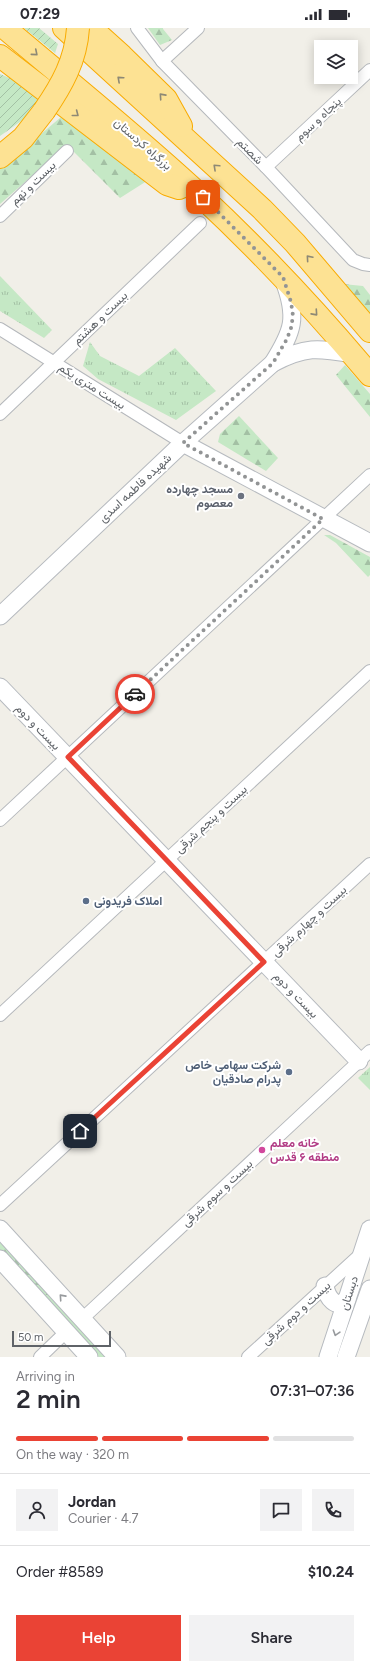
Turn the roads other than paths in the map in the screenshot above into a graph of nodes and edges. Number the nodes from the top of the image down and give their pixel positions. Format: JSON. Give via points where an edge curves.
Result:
{"nodes":[{"id":1,"x":5,"y":28,"type":"edge"},
{"id":2,"x":64,"y":28,"type":"edge"},
{"id":3,"x":78,"y":28,"type":"edge"},
{"id":4,"x":91,"y":28,"type":"edge"},
{"id":5,"x":137,"y":28,"type":"edge"},
{"id":6,"x":198,"y":28,"type":"edge"},
{"id":7,"x":0,"y":56,"type":"edge"},
{"id":8,"x":162,"y":61,"type":"junction"},
{"id":9,"x":0,"y":70,"type":"edge"},
{"id":10,"x":370,"y":70,"type":"edge"},
{"id":11,"x":39,"y":85,"type":"junction"},
{"id":12,"x":44,"y":111,"type":"junction"},
{"id":13,"x":189,"y":141,"type":"junction"},
{"id":14,"x":0,"y":142,"type":"edge"},
{"id":15,"x":67,"y":151,"type":"dead end"},
{"id":16,"x":0,"y":158,"type":"edge"},
{"id":17,"x":266,"y":167,"type":"junction"},
{"id":18,"x":203,"y":197,"type":"junction"},
{"id":19,"x":0,"y":216,"type":"edge"},
{"id":20,"x":200,"y":223,"type":"dead end"},
{"id":21,"x":370,"y":265,"type":"edge"},
{"id":22,"x":283,"y":277,"type":"junction"},
{"id":23,"x":0,"y":329,"type":"edge"},
{"id":24,"x":370,"y":331,"type":"edge"},
{"id":25,"x":353,"y":354,"type":"junction"},
{"id":26,"x":54,"y":362,"type":"junction"},
{"id":27,"x":273,"y":363,"type":"junction"},
{"id":28,"x":370,"y":375,"type":"edge"},
{"id":29,"x":0,"y":414,"type":"edge"},
{"id":30,"x":183,"y":443,"type":"junction"},
{"id":31,"x":370,"y":475,"type":"edge"},
{"id":32,"x":323,"y":519,"type":"junction"},
{"id":33,"x":370,"y":543,"type":"edge"},
{"id":34,"x":0,"y":616,"type":"edge"},
{"id":35,"x":370,"y":671,"type":"edge"},
{"id":36,"x":0,"y":687,"type":"edge"},
{"id":37,"x":68,"y":757,"type":"junction"},
{"id":38,"x":0,"y":820,"type":"edge"},
{"id":39,"x":166,"y":860,"type":"junction"},
{"id":40,"x":370,"y":864,"type":"edge"},
{"id":41,"x":264,"y":962,"type":"junction"},
{"id":42,"x":0,"y":1015,"type":"edge"},
{"id":43,"x":364,"y":1056,"type":"edge"},
{"id":44,"x":0,"y":1204,"type":"edge"},
{"id":45,"x":0,"y":1229,"type":"edge"},
{"id":46,"x":370,"y":1229,"type":"edge"},
{"id":47,"x":366,"y":1249,"type":"edge"},
{"id":48,"x":0,"y":1259,"type":"edge"},
{"id":49,"x":325,"y":1286,"type":"junction"},
{"id":50,"x":370,"y":1289,"type":"edge"},
{"id":51,"x":347,"y":1299,"type":"junction"},
{"id":52,"x":82,"y":1319,"type":"junction"},
{"id":53,"x":66,"y":1332,"type":"junction"},
{"id":54,"x":40,"y":1357,"type":"edge"},
{"id":55,"x":89,"y":1357,"type":"edge"},
{"id":56,"x":117,"y":1357,"type":"edge"},
{"id":57,"x":248,"y":1357,"type":"edge"},
{"id":58,"x":328,"y":1357,"type":"edge"},
{"id":59,"x":346,"y":1357,"type":"edge"}],
"edges":[{"from":1,"to":18,"type":"highway","name":"بزرگراه کردستان","one_way":true},
{"from":13,"to":2,"type":"highway","one_way":true},
{"from":3,"to":12,"type":"highway","bridge":true,"via":[[73,57],[62,84]]},
{"from":13,"to":4,"type":"highway","one_way":true,"via":[[166,99]]},
{"from":5,"to":8,"type":"street","name":"شصتم"},
{"from":6,"to":8,"type":"street"},
{"from":7,"to":11,"type":"highway"},
{"from":8,"to":17,"type":"street","name":"شصتم"},
{"from":9,"to":11,"type":"highway"},
{"from":10,"to":17,"type":"street","name":"پنجاه و سوم"},
{"from":11,"to":18,"type":"highway","one_way":true,"via":[[167,184]]},
{"from":12,"to":14,"type":"highway"},
{"from":12,"to":16,"type":"highway","via":[[23,138]]},
{"from":24,"to":13,"type":"highway","one_way":true,"via":[[295,243]]},
{"from":15,"to":19,"type":"street","name":"بیست و نهم"},
{"from":17,"to":21,"type":"street","name":"شصتم","via":[[353,260]]},
{"from":18,"to":22,"type":"highway","name":"بزرگراه کردستان"},
{"from":20,"to":26,"type":"street","name":"بیست و هشتم"},
{"from":22,"to":25,"type":"highway","name":"بزرگراه کردستان","one_way":true},
{"from":22,"to":27,"type":"street","via":[[293,316],[287,339]]},
{"from":23,"to":26,"type":"street","name":"بیست متری یکم"},
{"from":25,"to":27,"type":"street","via":[[329,350],[303,350]]},
{"from":25,"to":28,"type":"highway","name":"بزرگراه کردستان"},
{"from":26,"to":29,"type":"street","name":"بیست و هشتم"},
{"from":26,"to":30,"type":"street","name":"بیست متری یکم"},
{"from":27,"to":30,"type":"street","name":"شهیده فاطمه اسدی"},
{"from":30,"to":32,"type":"street"},
{"from":30,"to":34,"type":"street","name":"شهیده فاطمه اسدی"},
{"from":31,"to":32,"type":"street"},
{"from":32,"to":33,"type":"street"},
{"from":32,"to":37,"type":"street"},
{"from":35,"to":39,"type":"street","name":"بیست و پنجم شرقی"},
{"from":36,"to":37,"type":"street","name":"بیست و دوم"},
{"from":37,"to":38,"type":"street"},
{"from":37,"to":39,"type":"street","name":"بیست و دوم"},
{"from":39,"to":41,"type":"street","name":"بیست و دوم"},
{"from":39,"to":42,"type":"street","name":"بیست و پنجم شرقی"},
{"from":40,"to":41,"type":"street","name":"بیست و چهارم شرقی"},
{"from":41,"to":43,"type":"street","name":"بیست و دوم"},
{"from":41,"to":44,"type":"street","name":"بیست و چهارم شرقی"},
{"from":43,"to":52,"type":"street","name":"بیست و سوم شرقی"},
{"from":52,"to":45,"type":"street","one_way":true},
{"from":46,"to":47,"type":"street","name":"دبستان"},
{"from":47,"to":49,"type":"street","name":"بیست و دوم شرقی"},
{"from":47,"to":51,"type":"street","name":"دبستان"},
{"from":48,"to":53,"type":"street"},
{"from":49,"to":51,"type":"street","via":[[331,1301],[339,1304]]},
{"from":49,"to":57,"type":"street","name":"بیست و دوم شرقی"},
{"from":50,"to":59,"type":"street","name":"دبستان"},
{"from":51,"to":58,"type":"street","name":"دبستان","one_way":true},
{"from":52,"to":56,"type":"street"},
{"from":53,"to":54,"type":"street"},
{"from":53,"to":55,"type":"street"}]}
